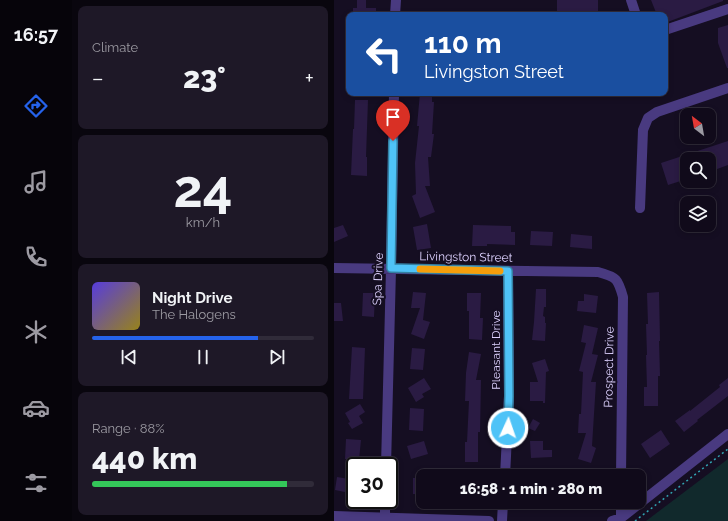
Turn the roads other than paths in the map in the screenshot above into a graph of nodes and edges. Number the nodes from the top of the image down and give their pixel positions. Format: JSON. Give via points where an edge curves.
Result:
{"nodes":[{"id":1,"x":396,"y":0,"type":"edge"},
{"id":2,"x":631,"y":0,"type":"edge"},
{"id":3,"x":728,"y":9,"type":"edge"},
{"id":4,"x":395,"y":12,"type":"edge"},
{"id":5,"x":635,"y":12,"type":"edge"},
{"id":6,"x":668,"y":29,"type":"edge"},
{"id":7,"x":728,"y":88,"type":"edge"},
{"id":8,"x":394,"y":96,"type":"edge"},
{"id":9,"x":640,"y":208,"type":"dead end"},
{"id":10,"x":334,"y":268,"type":"edge"},
{"id":11,"x":391,"y":268,"type":"junction"},
{"id":12,"x":508,"y":271,"type":"junction"},
{"id":13,"x":598,"y":272,"type":"joint"},
{"id":14,"x":728,"y":434,"type":"edge"},
{"id":15,"x":386,"y":457,"type":"edge"},
{"id":16,"x":505,"y":469,"type":"edge"},
{"id":17,"x":621,"y":469,"type":"edge"},
{"id":18,"x":385,"y":509,"type":"edge"},
{"id":19,"x":503,"y":509,"type":"edge"},
{"id":20,"x":619,"y":509,"type":"edge"},
{"id":21,"x":334,"y":516,"type":"edge"},
{"id":22,"x":385,"y":518,"type":"junction"},
{"id":23,"x":616,"y":519,"type":"edge"},
{"id":24,"x":400,"y":520,"type":"edge"},
{"id":25,"x":489,"y":521,"type":"edge"},
{"id":26,"x":502,"y":521,"type":"edge"}],
"edges":[{"from":1,"to":4,"type":"street"},
{"from":2,"to":5,"type":"street"},
{"from":3,"to":6,"type":"street"},
{"from":7,"to":9,"type":"street","via":[[657,112],[648,118],[643,130]]},
{"from":8,"to":11,"type":"street","name":"Spa Drive"},
{"from":10,"to":11,"type":"street","name":"Livingston Street"},
{"from":11,"to":12,"type":"street","name":"Livingston Street"},
{"from":11,"to":15,"type":"street","name":"Spa Drive"},
{"from":12,"to":13,"type":"street","name":"Livingston Street"},
{"from":12,"to":16,"type":"street","name":"Pleasant Drive","via":[[509,396]]},
{"from":13,"to":17,"type":"street","name":"Prospect Drive","via":[[615,278],[623,297]]},
{"from":14,"to":23,"type":"street"},
{"from":18,"to":22,"type":"street"},
{"from":19,"to":26,"type":"street"},
{"from":20,"to":23,"type":"street"},
{"from":21,"to":22,"type":"street"},
{"from":22,"to":24,"type":"street"},
{"from":24,"to":25,"type":"street"}]}
